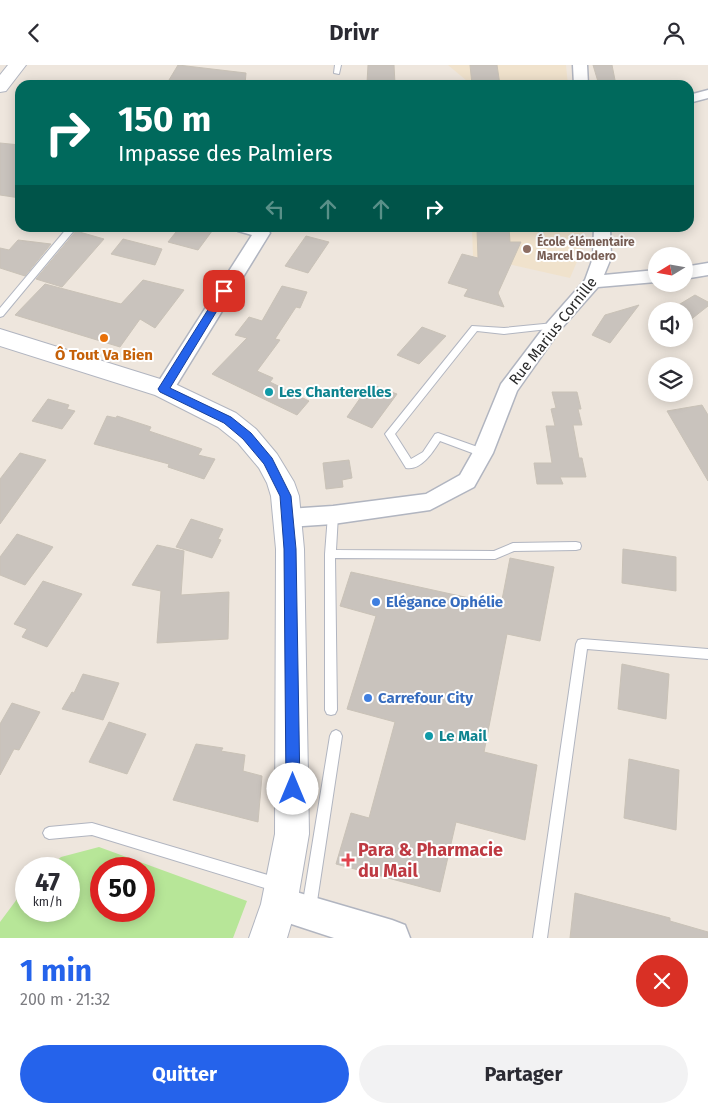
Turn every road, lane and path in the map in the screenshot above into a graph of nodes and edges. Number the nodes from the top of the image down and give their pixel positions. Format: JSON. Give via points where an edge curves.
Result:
{"nodes":[{"id":1,"x":17,"y":65,"type":"edge"},
{"id":2,"x":338,"y":65,"type":"edge"},
{"id":3,"x":580,"y":65,"type":"edge"},
{"id":4,"x":337,"y":73,"type":"dead end"},
{"id":5,"x":582,"y":80,"type":"edge"},
{"id":6,"x":0,"y":87,"type":"edge"},
{"id":7,"x":708,"y":94,"type":"edge"},
{"id":8,"x":694,"y":98,"type":"edge"},
{"id":9,"x":69,"y":232,"type":"edge"},
{"id":10,"x":259,"y":232,"type":"edge"},
{"id":11,"x":602,"y":232,"type":"edge"},
{"id":12,"x":708,"y":269,"type":"edge"},
{"id":13,"x":693,"y":272,"type":"edge"},
{"id":14,"x":648,"y":277,"type":"edge"},
{"id":15,"x":593,"y":282,"type":"junction"},
{"id":16,"x":0,"y":315,"type":"edge"},
{"id":17,"x":554,"y":327,"type":"junction"},
{"id":18,"x":0,"y":337,"type":"edge"},
{"id":19,"x":164,"y":389,"type":"junction"},
{"id":20,"x":483,"y":453,"type":"junction"},
{"id":21,"x":333,"y":515,"type":"junction"},
{"id":22,"x":288,"y":518,"type":"junction"},
{"id":23,"x":576,"y":546,"type":"dead end"},
{"id":24,"x":330,"y":555,"type":"junction"},
{"id":25,"x":708,"y":655,"type":"edge"},
{"id":26,"x":331,"y":710,"type":"dead end"},
{"id":27,"x":336,"y":736,"type":"dead end"},
{"id":28,"x":49,"y":833,"type":"dead end"},
{"id":29,"x":290,"y":901,"type":"junction"},
{"id":30,"x":268,"y":938,"type":"edge"},
{"id":31,"x":392,"y":938,"type":"edge"},
{"id":32,"x":540,"y":938,"type":"edge"}],
"edges":[{"from":1,"to":6,"type":"main road"},
{"from":2,"to":4,"type":"lane"},
{"from":3,"to":5,"type":"street"},
{"from":7,"to":8,"type":"street"},
{"from":9,"to":16,"type":"lane"},
{"from":10,"to":19,"type":"street","via":[[262,233]]},
{"from":11,"to":15,"type":"street","name":"Rue Marius Cornille","via":[[602,258]]},
{"from":12,"to":13,"type":"street"},
{"from":14,"to":15,"type":"street"},
{"from":15,"to":17,"type":"street","name":"Rue Marius Cornille"},
{"from":17,"to":20,"type":"street","name":"Rue Marius Cornille","via":[[508,389]]},
{"from":17,"to":20,"type":"lane","via":[[504,331],[475,328],[390,434],[409,465],[426,455],[438,437]]},
{"from":18,"to":19,"type":"main road"},
{"from":19,"to":22,"type":"main road","via":[[227,420],[247,436],[280,482]]},
{"from":20,"to":21,"type":"street","name":"Rue Marius Cornille","via":[[467,481],[430,502]]},
{"from":21,"to":22,"type":"street","name":"Rue Marius Cornille"},
{"from":21,"to":24,"type":"lane"},
{"from":22,"to":29,"type":"main road","via":[[293,686]]},
{"from":23,"to":24,"type":"lane","via":[[513,547],[495,555]]},
{"from":24,"to":26,"type":"lane"},
{"from":25,"to":32,"type":"lane","via":[[582,644]]},
{"from":27,"to":29,"type":"lane"},
{"from":28,"to":29,"type":"lane","via":[[92,829]]},
{"from":29,"to":30,"type":"main road"},
{"from":29,"to":31,"type":"street"}]}
